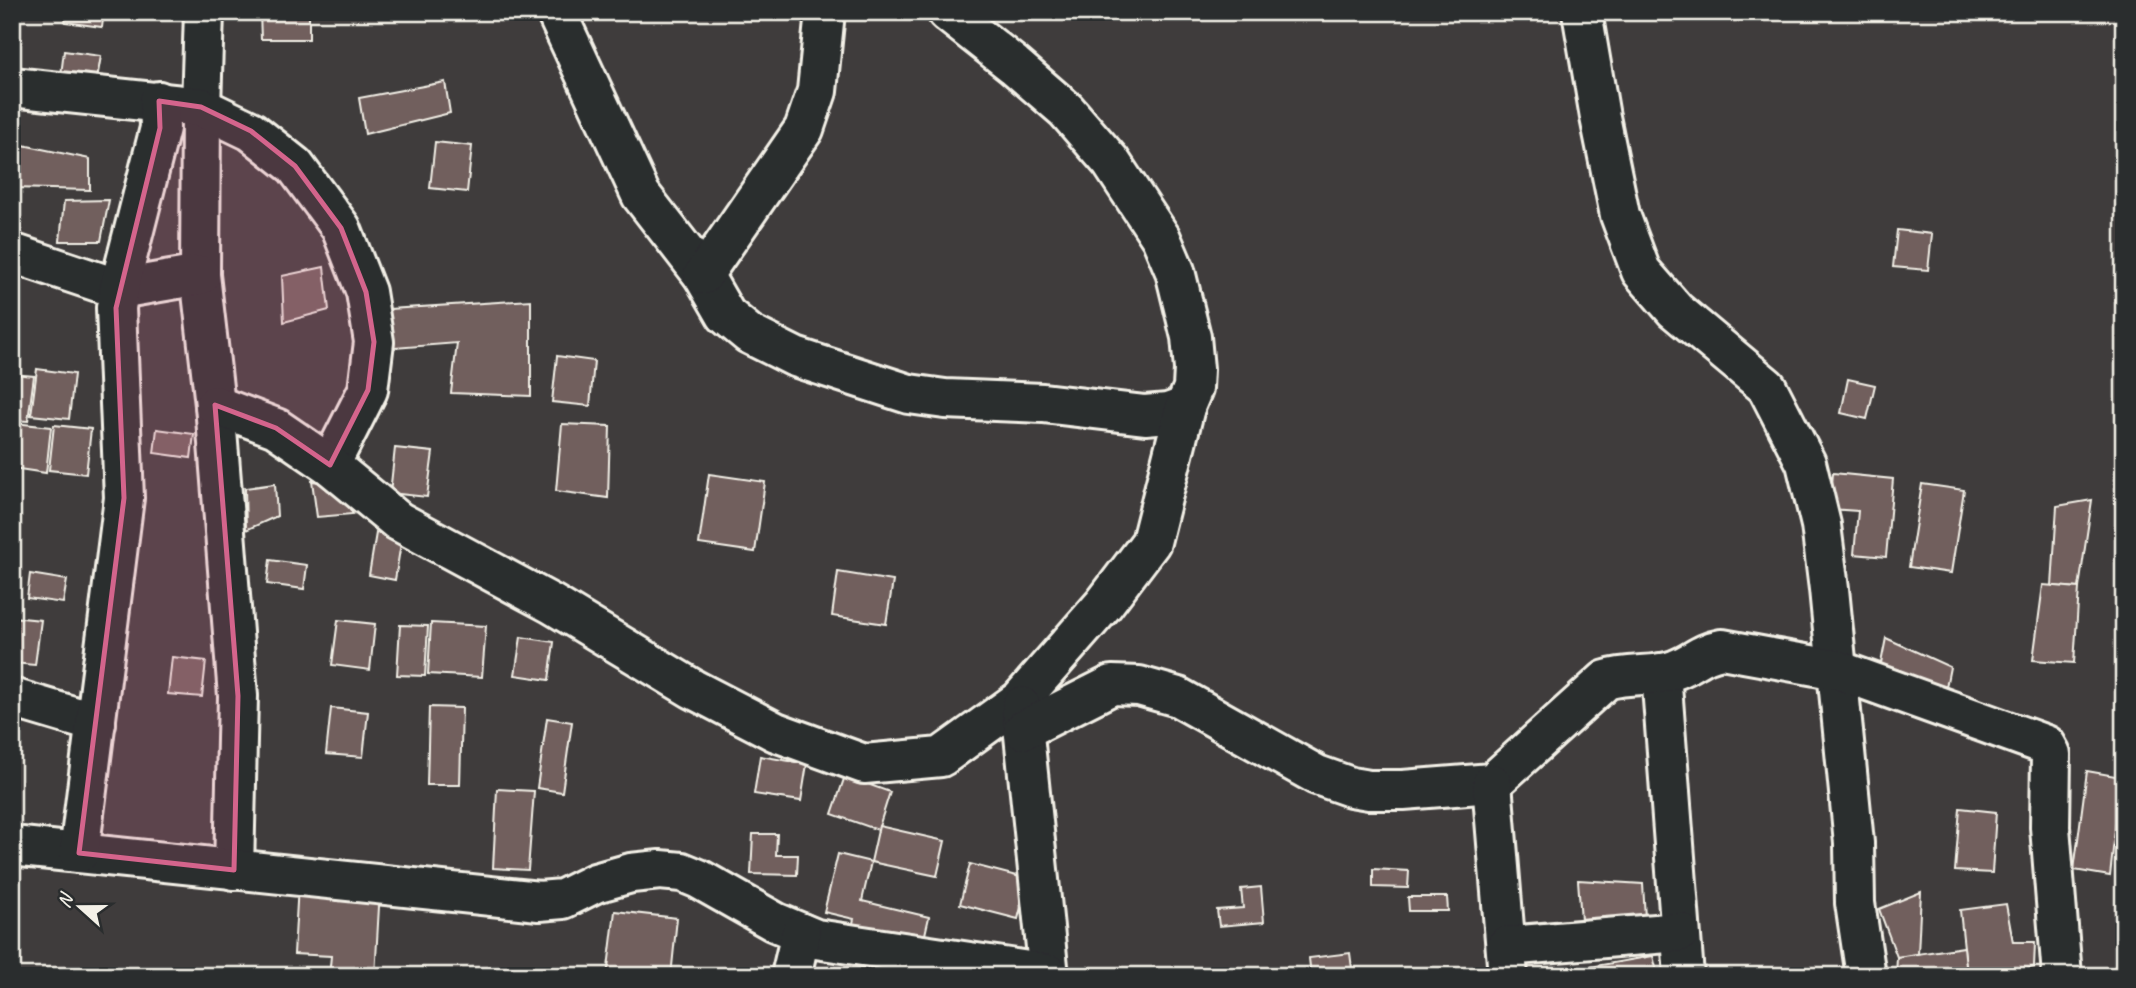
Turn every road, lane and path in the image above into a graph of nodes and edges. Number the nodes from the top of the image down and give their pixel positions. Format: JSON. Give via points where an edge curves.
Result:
{"nodes":[{"id":1,"x":204,"y":12,"type":"edge"},
{"id":2,"x":556,"y":12,"type":"edge"},
{"id":3,"x":825,"y":12,"type":"edge"},
{"id":4,"x":947,"y":12,"type":"edge"},
{"id":5,"x":1582,"y":12,"type":"edge"},
{"id":6,"x":12,"y":87,"type":"edge"},
{"id":7,"x":159,"y":101,"type":"junction"},
{"id":8,"x":201,"y":107,"type":"junction"},
{"id":9,"x":12,"y":253,"type":"edge"},
{"id":10,"x":200,"y":275,"type":"junction"},
{"id":11,"x":703,"y":275,"type":"junction"},
{"id":12,"x":119,"y":289,"type":"junction"},
{"id":13,"x":215,"y":405,"type":"junction"},
{"id":14,"x":1185,"y":407,"type":"junction"},
{"id":15,"x":330,"y":465,"type":"junction"},
{"id":16,"x":1838,"y":670,"type":"junction"},
{"id":17,"x":1661,"y":673,"type":"junction"},
{"id":18,"x":12,"y":698,"type":"edge"},
{"id":19,"x":1022,"y":715,"type":"junction"},
{"id":20,"x":96,"y":723,"type":"junction"},
{"id":21,"x":1492,"y":783,"type":"junction"},
{"id":22,"x":12,"y":846,"type":"edge"},
{"id":23,"x":79,"y":853,"type":"junction"},
{"id":24,"x":234,"y":870,"type":"junction"},
{"id":25,"x":1680,"y":932,"type":"junction"},
{"id":26,"x":801,"y":933,"type":"junction"},
{"id":27,"x":1507,"y":961,"type":"edge"},
{"id":28,"x":1049,"y":975,"type":"edge"},
{"id":29,"x":791,"y":976,"type":"edge"},
{"id":30,"x":1684,"y":976,"type":"edge"},
{"id":31,"x":1866,"y":976,"type":"edge"},
{"id":32,"x":2062,"y":976,"type":"edge"}],
"edges":[{"from":1,"to":8,"type":"street"},
{"from":2,"to":11,"type":"street","via":[[641,195]]},
{"from":3,"to":11,"type":"street","via":[[817,91],[804,129]]},
{"from":4,"to":14,"type":"street","via":[[1066,110],[1111,162],[1161,238],[1175,271],[1191,337],[1194,369]]},
{"from":5,"to":16,"type":"street","via":[[1620,215],[1642,271],[1675,310],[1767,387],[1806,463],[1821,525]]},
{"from":6,"to":7,"type":"street"},
{"from":7,"to":8,"type":"street"},
{"from":7,"to":12,"type":"street","via":[[160,128]]},
{"from":8,"to":10,"type":"street"},
{"from":8,"to":15,"type":"street","via":[[251,131],[295,166],[341,228],[366,292],[374,342],[368,390]]},
{"from":9,"to":12,"type":"street"},
{"from":10,"to":12,"type":"street"},
{"from":10,"to":13,"type":"street"},
{"from":11,"to":14,"type":"street","via":[[726,315],[749,334],[795,357],[909,394],[1145,415]]},
{"from":12,"to":20,"type":"street","via":[[124,498]]},
{"from":13,"to":15,"type":"street","via":[[276,428]]},
{"from":13,"to":24,"type":"street","via":[[238,696]]},
{"from":14,"to":19,"type":"street","via":[[1151,542]]},
{"from":15,"to":19,"type":"street","via":[[398,521],[552,604],[693,689],[776,732],[864,764],[941,757]]},
{"from":16,"to":17,"type":"street","via":[[1722,649]]},
{"from":16,"to":31,"type":"street","via":[[1855,903]]},
{"from":16,"to":32,"type":"street","via":[[2046,745],[2051,754],[2050,827]]},
{"from":17,"to":21,"type":"street","via":[[1606,681]]},
{"from":17,"to":25,"type":"street"},
{"from":18,"to":20,"type":"street"},
{"from":19,"to":21,"type":"street","via":[[1112,685],[1139,686],[1178,696],[1317,775],[1351,787],[1403,790]]},
{"from":19,"to":28,"type":"street"},
{"from":20,"to":23,"type":"street"},
{"from":21,"to":27,"type":"street"},
{"from":22,"to":23,"type":"street"},
{"from":23,"to":24,"type":"street"},
{"from":24,"to":26,"type":"street","via":[[539,901],[563,899],[595,883],[631,873],[682,872]]},
{"from":25,"to":27,"type":"street"},
{"from":25,"to":30,"type":"street"},
{"from":26,"to":28,"type":"street"},
{"from":26,"to":29,"type":"street"}]}
